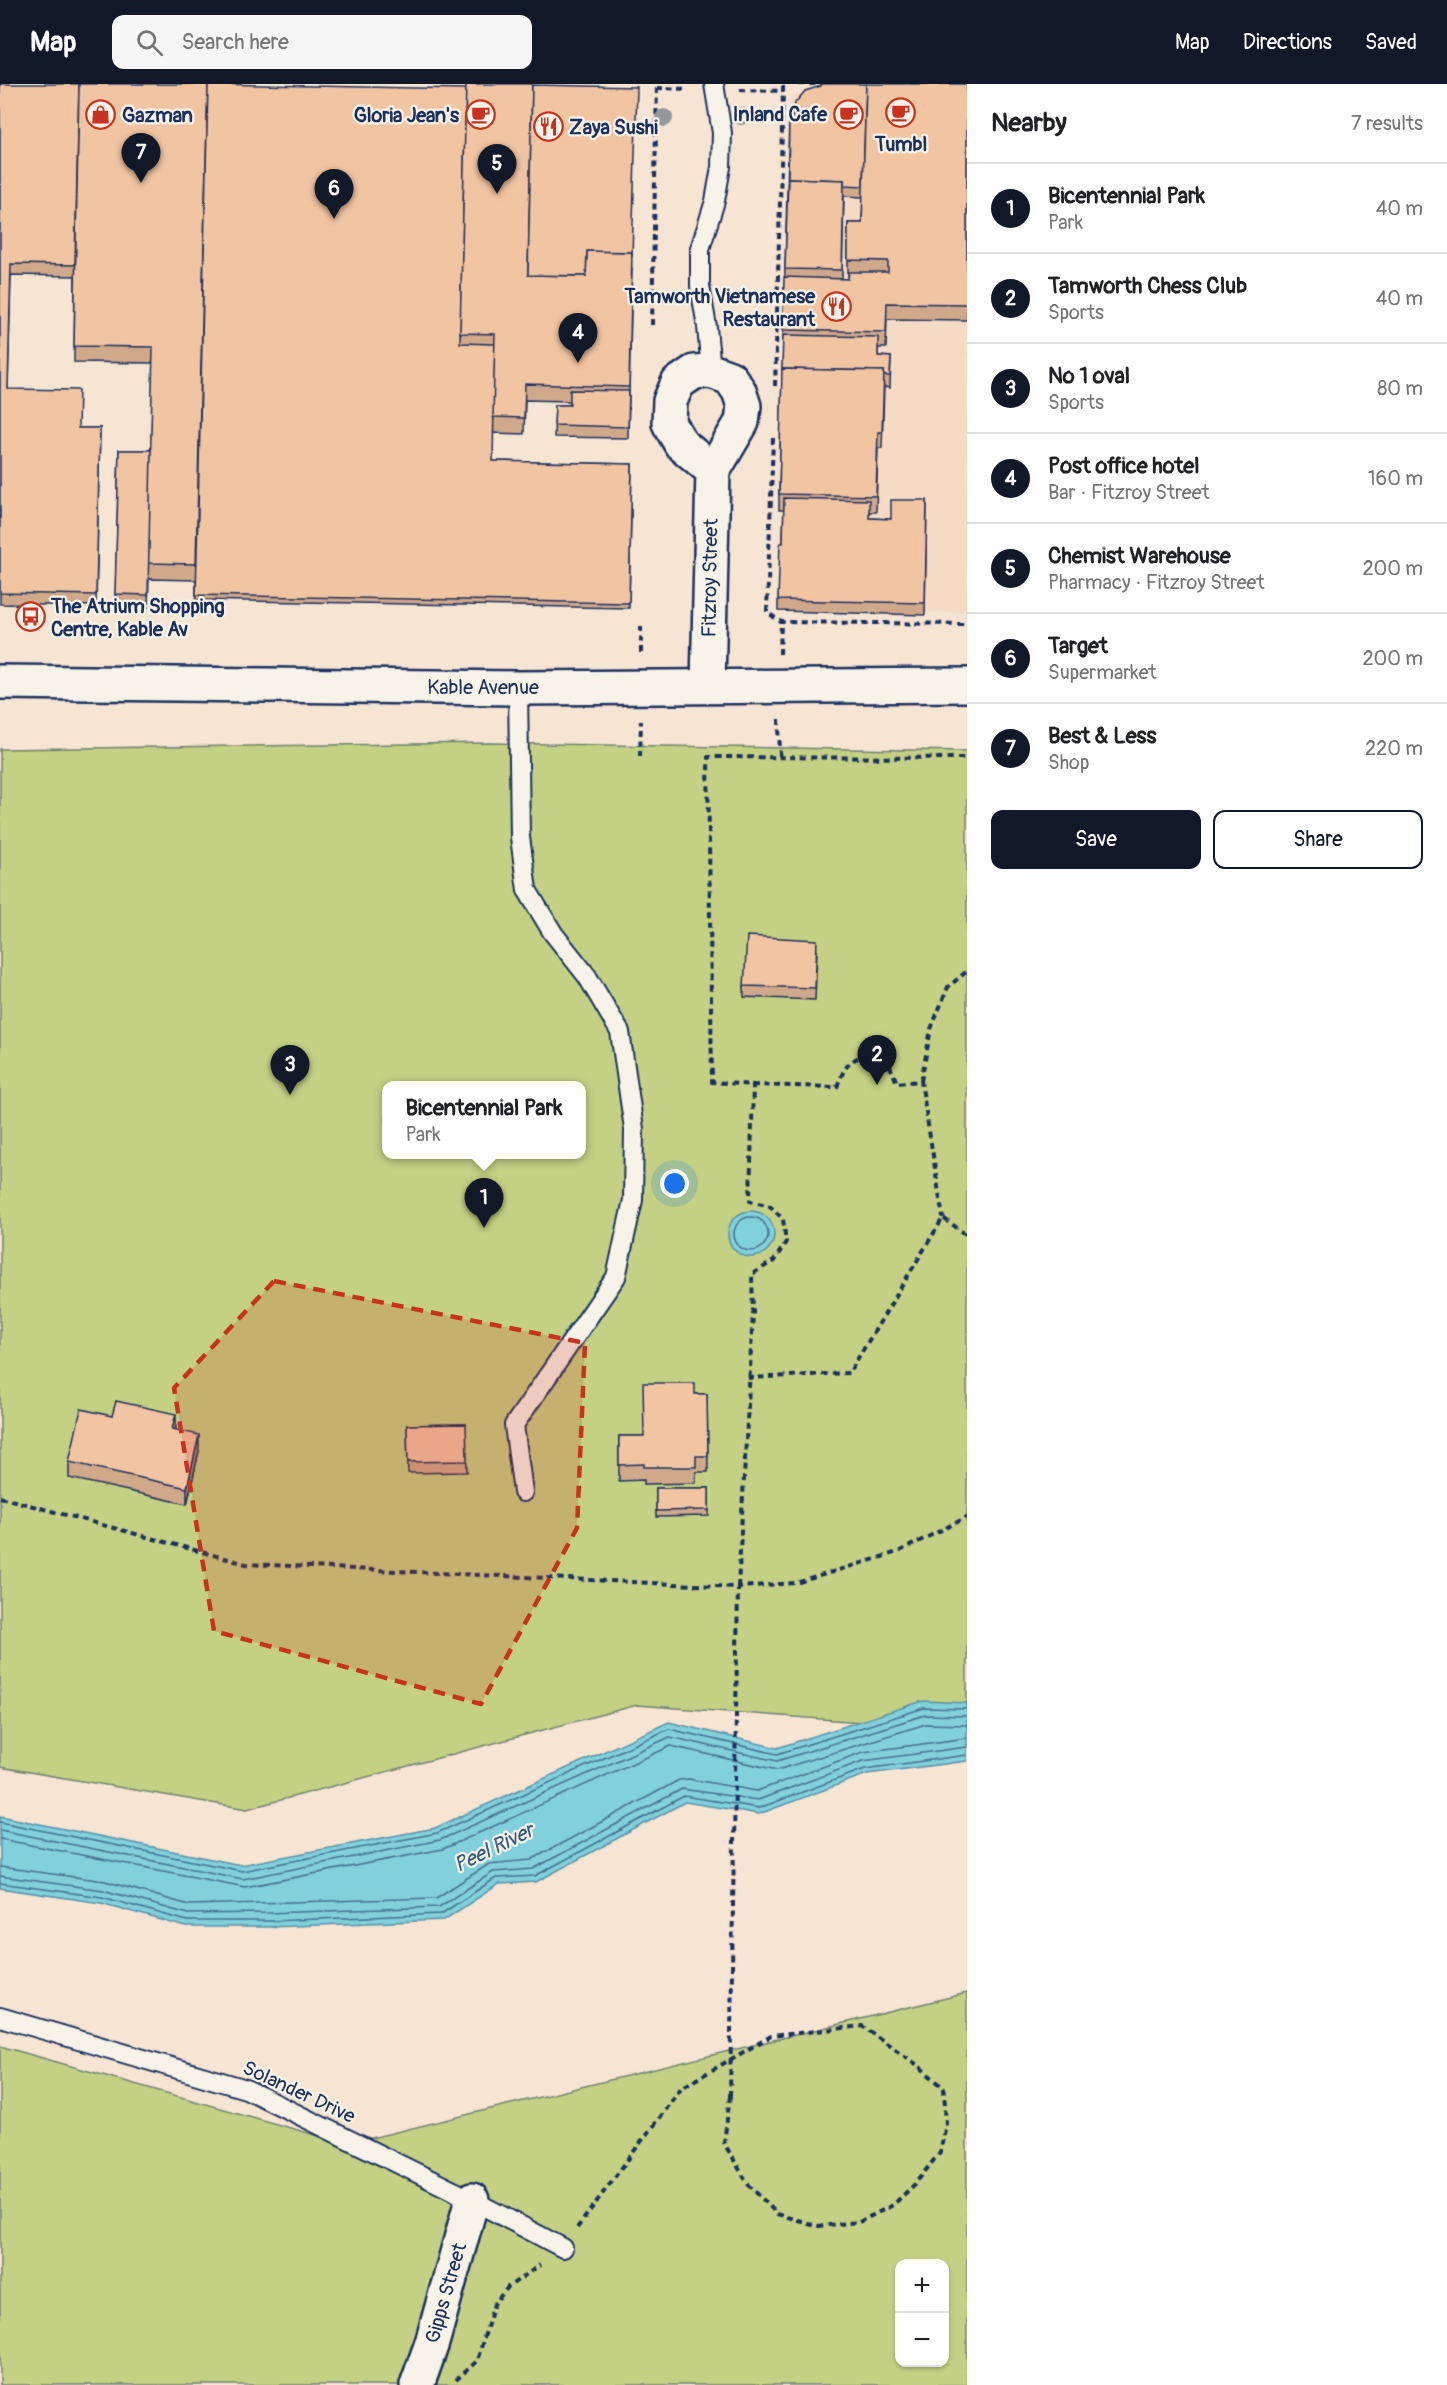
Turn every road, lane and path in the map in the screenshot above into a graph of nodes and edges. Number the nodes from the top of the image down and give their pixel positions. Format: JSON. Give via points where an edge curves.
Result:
{"nodes":[{"id":1,"x":783,"y":84,"type":"edge"},
{"id":2,"x":799,"y":84,"type":"edge"},
{"id":3,"x":835,"y":85,"type":"edge"},
{"id":4,"x":657,"y":86,"type":"edge"},
{"id":5,"x":714,"y":88,"type":"edge"},
{"id":6,"x":783,"y":91,"type":"junction"},
{"id":7,"x":652,"y":325,"type":"dead end"},
{"id":8,"x":711,"y":371,"type":"junction"},
{"id":9,"x":775,"y":388,"type":"dead end"},
{"id":10,"x":773,"y":435,"type":"dead end"},
{"id":11,"x":713,"y":471,"type":"junction"},
{"id":12,"x":781,"y":622,"type":"junction"},
{"id":13,"x":641,"y":623,"type":"dead end"},
{"id":14,"x":967,"y":624,"type":"edge"},
{"id":15,"x":641,"y":630,"type":"dead end"},
{"id":16,"x":780,"y":657,"type":"dead end"},
{"id":17,"x":0,"y":682,"type":"edge"},
{"id":18,"x":708,"y":685,"type":"junction"},
{"id":19,"x":967,"y":685,"type":"edge"},
{"id":20,"x":518,"y":688,"type":"junction"},
{"id":21,"x":779,"y":714,"type":"dead end"},
{"id":22,"x":640,"y":745,"type":"dead end"},
{"id":23,"x":640,"y":756,"type":"dead end"},
{"id":24,"x":780,"y":757,"type":"junction"},
{"id":25,"x":967,"y":758,"type":"edge"},
{"id":26,"x":967,"y":971,"type":"edge"},
{"id":27,"x":921,"y":1081,"type":"junction"},
{"id":28,"x":753,"y":1085,"type":"junction"},
{"id":29,"x":943,"y":1218,"type":"junction"},
{"id":30,"x":967,"y":1235,"type":"edge"},
{"id":31,"x":748,"y":1378,"type":"junction"},
{"id":32,"x":524,"y":1492,"type":"dead end"},
{"id":33,"x":0,"y":1497,"type":"edge"},
{"id":34,"x":967,"y":1518,"type":"edge"},
{"id":35,"x":738,"y":1587,"type":"junction"},
{"id":36,"x":0,"y":2017,"type":"edge"},
{"id":37,"x":472,"y":2200,"type":"junction"},
{"id":38,"x":563,"y":2248,"type":"junction"},
{"id":39,"x":417,"y":2385,"type":"edge"},
{"id":40,"x":451,"y":2385,"type":"edge"}],
"edges":[{"from":1,"to":6,"type":"path"},
{"from":2,"to":3,"type":"path"},
{"from":4,"to":5,"type":"path"},
{"from":4,"to":7,"type":"path"},
{"from":5,"to":6,"type":"path"},
{"from":5,"to":8,"type":"lane","via":[[722,133],[721,167],[700,249],[700,286]]},
{"from":6,"to":9,"type":"path"},
{"from":8,"to":11,"type":"street","name":"Fitzroy Street","via":[[729,378],[744,406],[742,422]]},
{"from":8,"to":11,"type":"street","via":[[694,372],[678,383],[670,401],[669,423],[681,444]]},
{"from":10,"to":12,"type":"path","via":[[767,612]]},
{"from":11,"to":18,"type":"street","name":"Fitzroy Street"},
{"from":12,"to":14,"type":"path"},
{"from":12,"to":16,"type":"path"},
{"from":13,"to":15,"type":"path"},
{"from":17,"to":20,"type":"street","name":"Kable Avenue"},
{"from":18,"to":19,"type":"street","name":"Kable Avenue"},
{"from":18,"to":20,"type":"street","name":"Kable Avenue"},
{"from":20,"to":32,"type":"lane","via":[[520,837],[527,890],[553,933],[587,976],[620,1032],[634,1129],[633,1200],[616,1276],[514,1425]]},
{"from":21,"to":24,"type":"path"},
{"from":22,"to":23,"type":"path"},
{"from":24,"to":25,"type":"path"},
{"from":24,"to":28,"type":"path","via":[[708,757],[712,1082]]},
{"from":26,"to":27,"type":"path","via":[[948,987],[931,1029]]},
{"from":27,"to":28,"type":"path","via":[[897,1083],[890,1066],[872,1053],[858,1057],[844,1068],[837,1087]]},
{"from":27,"to":29,"type":"path"},
{"from":28,"to":31,"type":"path","via":[[750,1201],[770,1206],[783,1219],[786,1242],[774,1261],[752,1274]]},
{"from":29,"to":30,"type":"path"},
{"from":29,"to":31,"type":"path","via":[[849,1374]]},
{"from":31,"to":35,"type":"path"},
{"from":33,"to":35,"type":"path","via":[[246,1564]]},
{"from":34,"to":35,"type":"path","via":[[898,1552],[807,1580]]},
{"from":35,"to":38,"type":"path","bridge":true,"via":[[730,2096],[724,2143],[748,2184],[777,2214],[819,2226],[859,2222],[893,2205],[940,2152],[946,2125],[944,2088],[862,2026],[771,2036],[681,2088]]},
{"from":36,"to":37,"type":"lane","name":"Solander Drive","via":[[246,2089]]},
{"from":37,"to":38,"type":"lane","name":"Solander Drive"},
{"from":37,"to":39,"type":"street","name":"Gipps Street"},
{"from":38,"to":40,"type":"path","via":[[508,2287],[495,2304],[477,2361]]}]}
